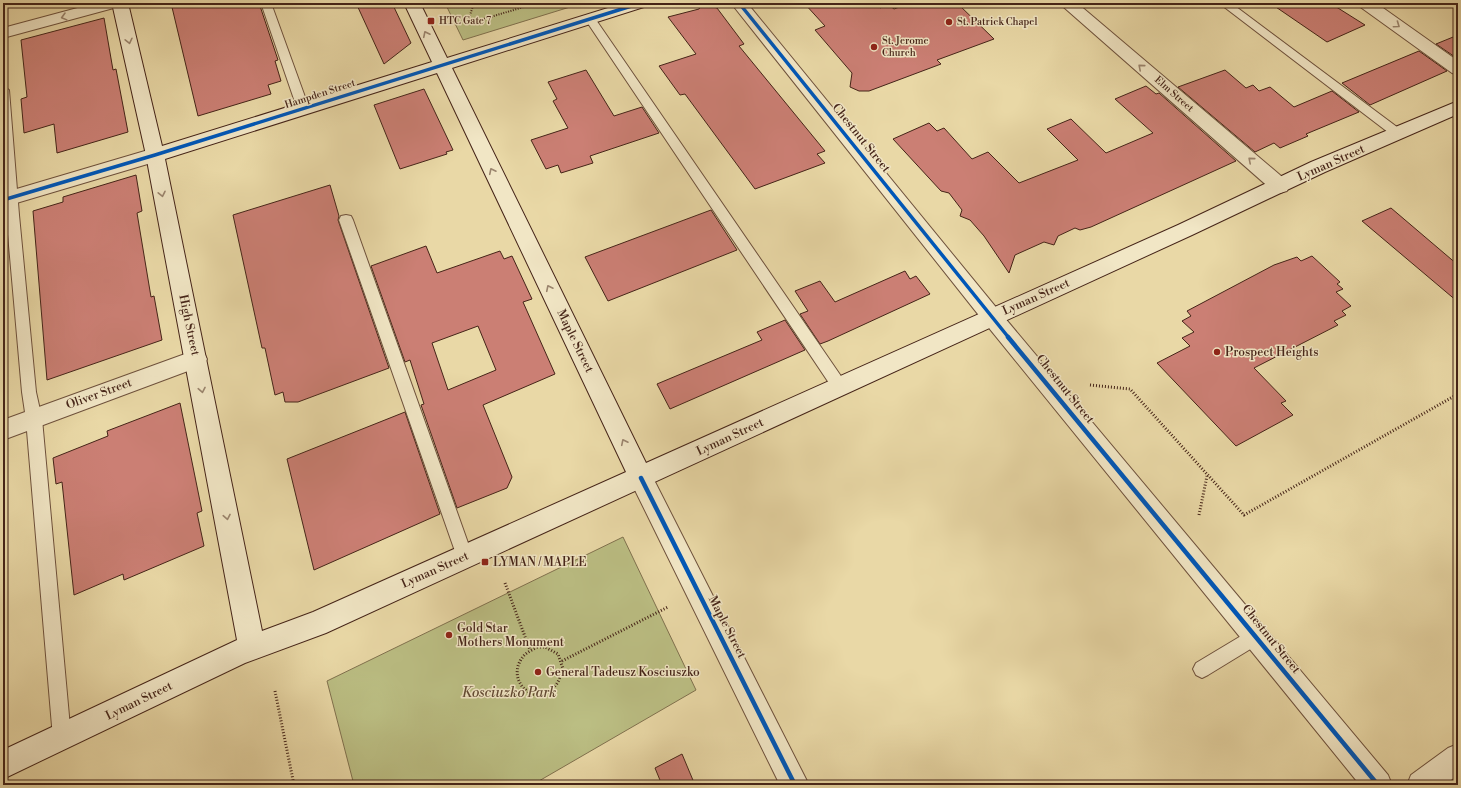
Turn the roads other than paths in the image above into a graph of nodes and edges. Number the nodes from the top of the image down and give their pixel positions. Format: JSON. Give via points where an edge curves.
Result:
{"nodes":[{"id":1,"x":116,"y":3,"type":"edge"},
{"id":2,"x":120,"y":3,"type":"edge"},
{"id":3,"x":266,"y":3,"type":"edge"},
{"id":4,"x":412,"y":3,"type":"edge"},
{"id":5,"x":642,"y":3,"type":"edge"},
{"id":6,"x":739,"y":3,"type":"edge"},
{"id":7,"x":1067,"y":3,"type":"edge"},
{"id":8,"x":1224,"y":3,"type":"edge"},
{"id":9,"x":1365,"y":3,"type":"edge"},
{"id":10,"x":590,"y":19,"type":"junction"},
{"id":11,"x":3,"y":33,"type":"edge"},
{"id":12,"x":441,"y":64,"type":"junction"},
{"id":13,"x":1458,"y":69,"type":"edge"},
{"id":14,"x":3,"y":90,"type":"edge"},
{"id":15,"x":1458,"y":107,"type":"edge"},
{"id":16,"x":303,"y":108,"type":"junction"},
{"id":17,"x":1397,"y":134,"type":"junction"},
{"id":18,"x":154,"y":155,"type":"junction"},
{"id":19,"x":1280,"y":186,"type":"junction"},
{"id":20,"x":7,"y":199,"type":"edge"},
{"id":21,"x":346,"y":220,"type":"dead end"},
{"id":22,"x":992,"y":317,"type":"junction"},
{"id":23,"x":196,"y":358,"type":"junction"},
{"id":24,"x":840,"y":386,"type":"junction"},
{"id":25,"x":34,"y":419,"type":"junction"},
{"id":26,"x":3,"y":430,"type":"edge"},
{"id":27,"x":641,"y":478,"type":"junction"},
{"id":28,"x":465,"y":557,"type":"junction"},
{"id":29,"x":1256,"y":636,"type":"junction"},
{"id":30,"x":252,"y":648,"type":"junction"},
{"id":31,"x":1202,"y":669,"type":"dead end"},
{"id":32,"x":62,"y":738,"type":"junction"},
{"id":33,"x":1458,"y":758,"type":"edge"},
{"id":34,"x":3,"y":766,"type":"edge"},
{"id":35,"x":1433,"y":782,"type":"edge"},
{"id":36,"x":795,"y":785,"type":"edge"},
{"id":37,"x":1378,"y":785,"type":"edge"}],
"edges":[{"from":1,"to":11,"type":"main road","one_way":true},
{"from":2,"to":18,"type":"main road","name":"High Street","one_way":true},
{"from":3,"to":16,"type":"lane"},
{"from":12,"to":4,"type":"main road","name":"Maple Street","one_way":true},
{"from":5,"to":10,"type":"main road","name":"Hampden Street"},
{"from":6,"to":22,"type":"main road","name":"Chestnut Street"},
{"from":19,"to":7,"type":"main road","name":"Elm Street","one_way":true},
{"from":8,"to":17,"type":"lane"},
{"from":9,"to":13,"type":"main road","one_way":true},
{"from":10,"to":12,"type":"main road","name":"Hampden Street"},
{"from":10,"to":24,"type":"lane"},
{"from":12,"to":16,"type":"main road","name":"Hampden Street"},
{"from":27,"to":12,"type":"main road","name":"Maple Street","one_way":true},
{"from":14,"to":20,"type":"lane"},
{"from":15,"to":17,"type":"main road","name":"Lyman Street"},
{"from":16,"to":18,"type":"main road","name":"Hampden Street"},
{"from":17,"to":19,"type":"main road","name":"Lyman Street"},
{"from":18,"to":20,"type":"main road","name":"Hampden Street"},
{"from":18,"to":23,"type":"main road","name":"High Street","one_way":true},
{"from":19,"to":22,"type":"main road","name":"Lyman Street"},
{"from":20,"to":25,"type":"lane"},
{"from":21,"to":28,"type":"lane"},
{"from":22,"to":24,"type":"main road","name":"Lyman Street"},
{"from":22,"to":29,"type":"main road","name":"Chestnut Street"},
{"from":23,"to":25,"type":"main road","name":"Oliver Street"},
{"from":23,"to":30,"type":"main road","name":"High Street","one_way":true},
{"from":24,"to":27,"type":"main road","name":"Lyman Street"},
{"from":25,"to":26,"type":"main road","name":"Oliver Street"},
{"from":25,"to":32,"type":"lane"},
{"from":27,"to":28,"type":"main road","name":"Lyman Street"},
{"from":27,"to":36,"type":"main road","name":"Maple Street"},
{"from":28,"to":30,"type":"main road","name":"Lyman Street","via":[[317,624]]},
{"from":29,"to":31,"type":"lane"},
{"from":29,"to":37,"type":"main road","name":"Chestnut Street"},
{"from":30,"to":32,"type":"main road","name":"Lyman Street"},
{"from":32,"to":34,"type":"main road","name":"Lyman Street"},
{"from":33,"to":35,"type":"main road"}]}
